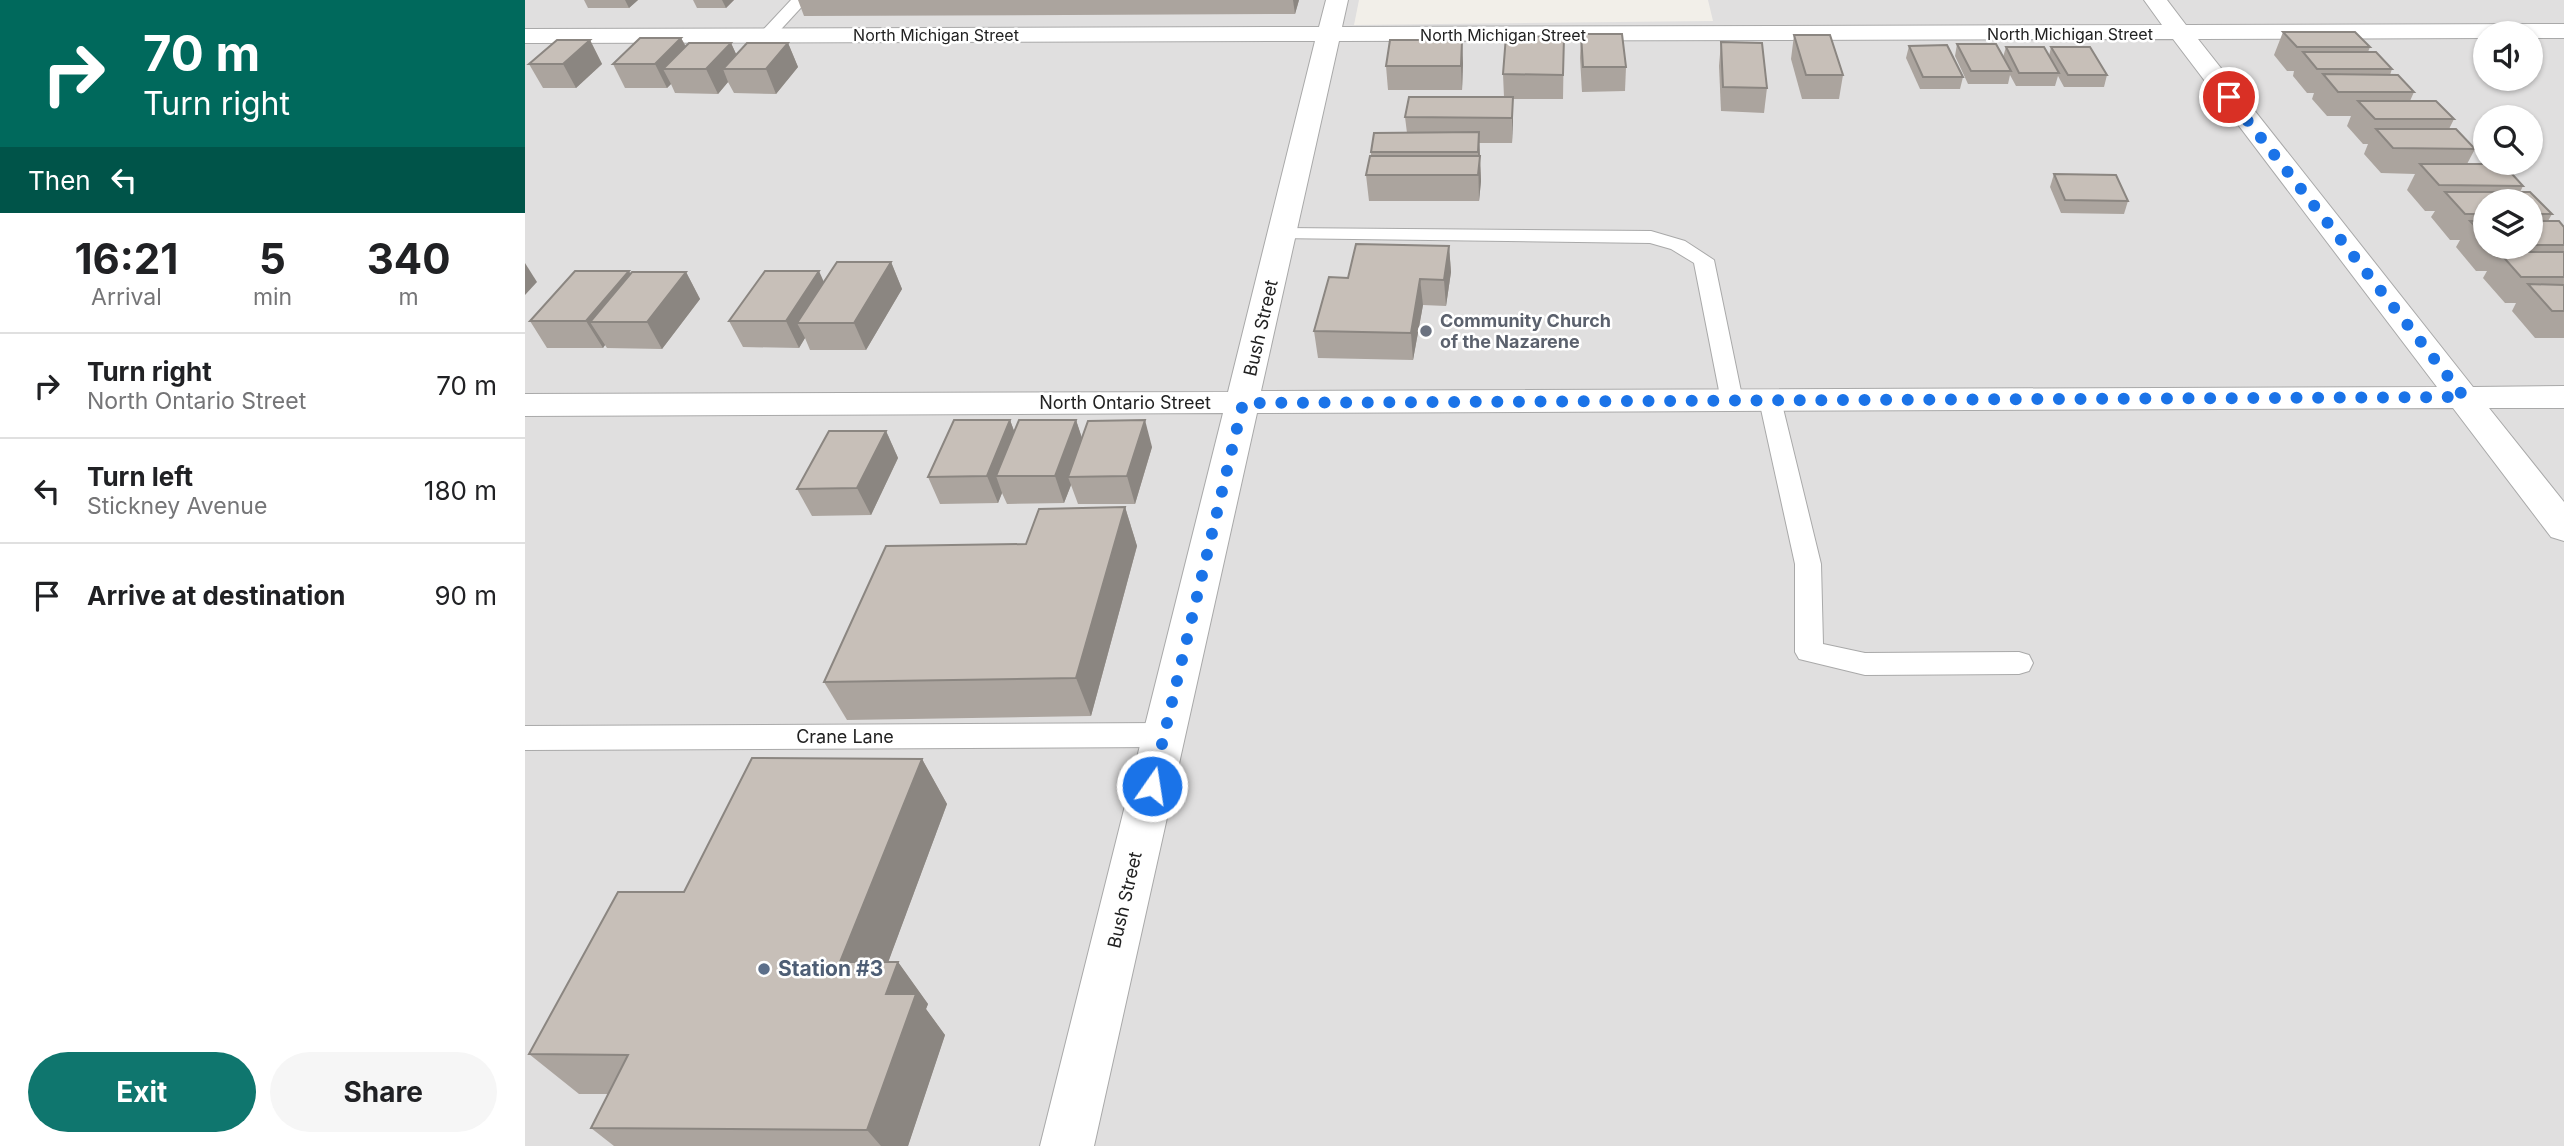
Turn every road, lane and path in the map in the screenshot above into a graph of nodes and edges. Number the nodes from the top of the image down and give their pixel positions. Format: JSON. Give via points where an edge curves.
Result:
{"nodes":[{"id":1,"x":800,"y":0,"type":"edge"},
{"id":2,"x":2155,"y":0,"type":"edge"},
{"id":3,"x":1333,"y":18,"type":"edge"},
{"id":4,"x":2564,"y":31,"type":"edge"},
{"id":5,"x":2179,"y":33,"type":"junction"},
{"id":6,"x":767,"y":35,"type":"junction"},
{"id":7,"x":525,"y":36,"type":"edge"},
{"id":8,"x":1283,"y":234,"type":"junction"},
{"id":9,"x":2464,"y":397,"type":"junction"},
{"id":10,"x":2564,"y":397,"type":"edge"},
{"id":11,"x":1770,"y":400,"type":"junction"},
{"id":12,"x":1732,"y":401,"type":"junction"},
{"id":13,"x":1243,"y":403,"type":"junction"},
{"id":14,"x":525,"y":405,"type":"edge"},
{"id":15,"x":2564,"y":528,"type":"edge"},
{"id":16,"x":2019,"y":663,"type":"dead end"},
{"id":17,"x":1164,"y":735,"type":"junction"},
{"id":18,"x":525,"y":738,"type":"edge"},
{"id":19,"x":1067,"y":1146,"type":"edge"}],
"edges":[{"from":1,"to":6,"type":"lane"},
{"from":2,"to":5,"type":"street"},
{"from":3,"to":5,"type":"street","name":"North Michigan Street"},
{"from":3,"to":6,"type":"street","name":"North Michigan Street"},
{"from":3,"to":8,"type":"street","name":"Bush Street"},
{"from":4,"to":5,"type":"street","name":"North Michigan Street"},
{"from":5,"to":9,"type":"street"},
{"from":6,"to":7,"type":"street","name":"North Michigan Street"},
{"from":8,"to":12,"type":"lane","via":[[1651,237],[1678,245],[1704,260]]},
{"from":8,"to":13,"type":"street","name":"Bush Street"},
{"from":9,"to":10,"type":"street","name":"North Ontario Street"},
{"from":9,"to":11,"type":"street","name":"North Ontario Street"},
{"from":9,"to":15,"type":"street"},
{"from":11,"to":12,"type":"street","name":"North Ontario Street"},
{"from":11,"to":16,"type":"lane","via":[[1808,564],[1809,652],[1865,664]]},
{"from":12,"to":13,"type":"street","name":"North Ontario Street"},
{"from":13,"to":14,"type":"street","name":"North Ontario Street"},
{"from":13,"to":17,"type":"street","name":"Bush Street"},
{"from":17,"to":18,"type":"lane","name":"Crane Lane"},
{"from":17,"to":19,"type":"street","name":"Bush Street"}]}
